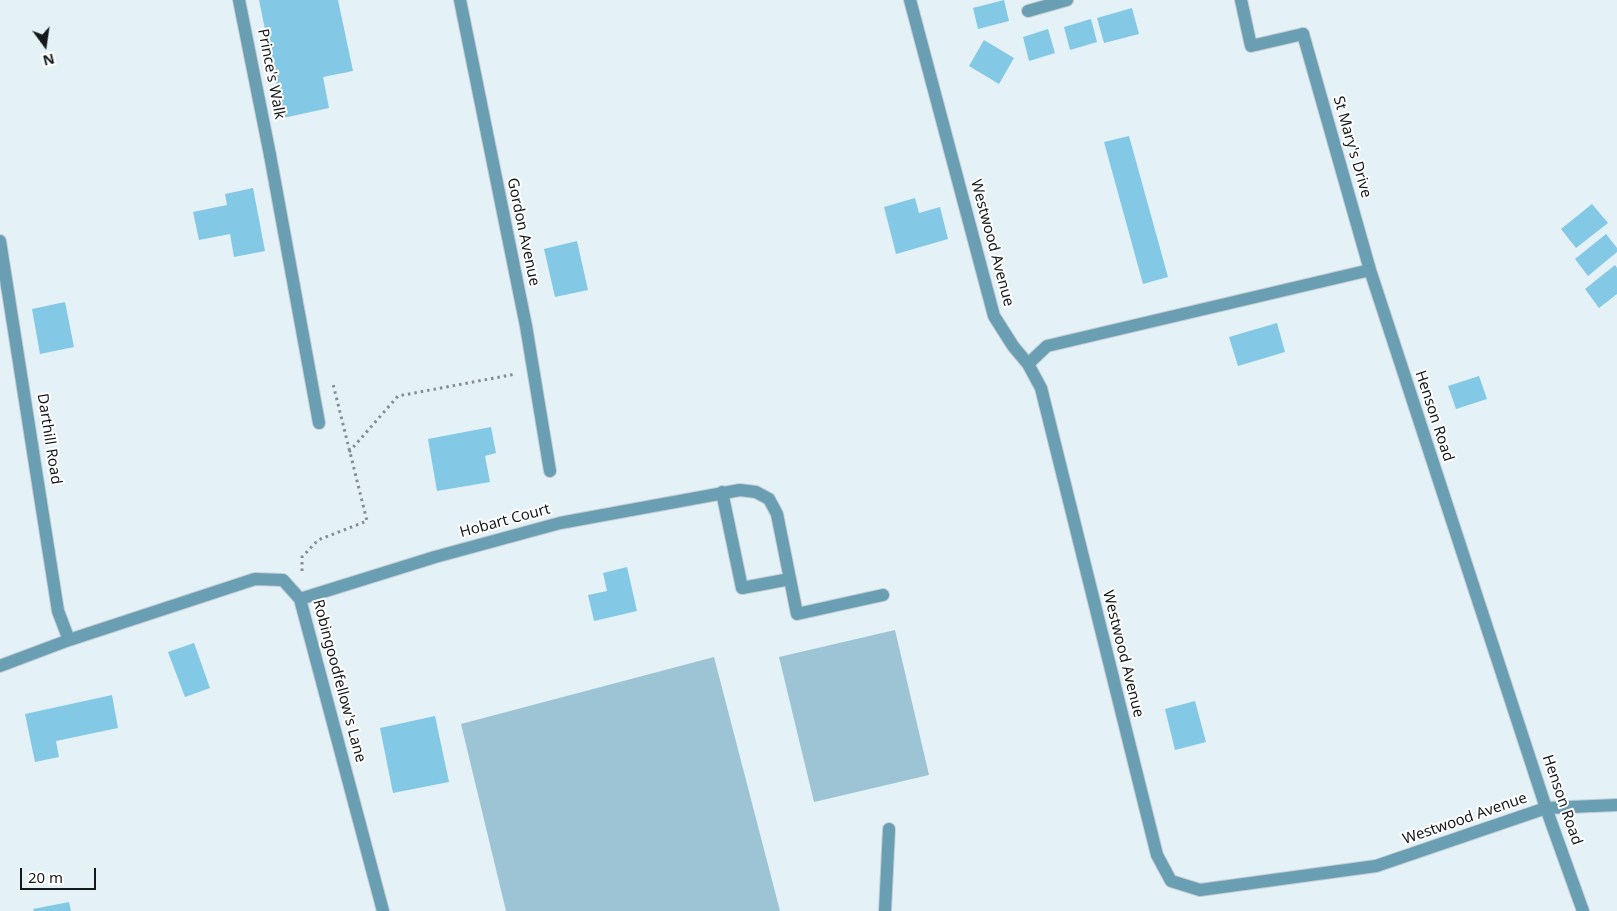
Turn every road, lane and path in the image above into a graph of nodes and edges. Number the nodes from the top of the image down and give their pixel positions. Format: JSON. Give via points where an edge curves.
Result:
{"nodes":[{"id":1,"x":239,"y":0,"type":"edge"},
{"id":2,"x":460,"y":0,"type":"edge"},
{"id":3,"x":910,"y":0,"type":"edge"},
{"id":4,"x":1065,"y":0,"type":"edge"},
{"id":5,"x":1241,"y":0,"type":"edge"},
{"id":6,"x":1028,"y":11,"type":"dead end"},
{"id":7,"x":0,"y":241,"type":"edge"},
{"id":8,"x":1370,"y":270,"type":"junction"},
{"id":9,"x":1028,"y":364,"type":"junction"},
{"id":10,"x":533,"y":370,"type":"junction"},
{"id":11,"x":319,"y":423,"type":"dead end"},
{"id":12,"x":350,"y":452,"type":"dead end"},
{"id":13,"x":550,"y":471,"type":"dead end"},
{"id":14,"x":722,"y":492,"type":"junction"},
{"id":15,"x":790,"y":578,"type":"junction"},
{"id":16,"x":883,"y":595,"type":"dead end"},
{"id":17,"x":300,"y":599,"type":"junction"},
{"id":18,"x":69,"y":640,"type":"junction"},
{"id":19,"x":0,"y":666,"type":"edge"},
{"id":20,"x":1617,"y":805,"type":"edge"},
{"id":21,"x":1546,"y":808,"type":"junction"},
{"id":22,"x":890,"y":829,"type":"dead end"},
{"id":23,"x":383,"y":911,"type":"edge"},
{"id":24,"x":885,"y":911,"type":"edge"},
{"id":25,"x":1584,"y":911,"type":"edge"}],
"edges":[{"from":1,"to":11,"type":"street","name":"Prince's Walk"},
{"from":2,"to":10,"type":"street","name":"Gordon Avenue"},
{"from":3,"to":9,"type":"street","name":"Westwood Avenue","via":[[994,316]]},
{"from":4,"to":6,"type":"street"},
{"from":5,"to":8,"type":"street","name":"St Mary's Drive","via":[[1252,46],[1303,34]]},
{"from":7,"to":18,"type":"street","name":"Darthill Road","via":[[58,611]]},
{"from":8,"to":9,"type":"street","via":[[1047,346]]},
{"from":8,"to":21,"type":"street","name":"Henson Road"},
{"from":9,"to":21,"type":"street","name":"Westwood Avenue","via":[[1041,388],[1157,855],[1171,880],[1200,890],[1376,866]]},
{"from":10,"to":12,"type":"path","via":[[398,396]]},
{"from":10,"to":13,"type":"street","name":"Gordon Avenue"},
{"from":14,"to":15,"type":"street","name":"Hobart Court","via":[[748,491],[769,498],[778,514]]},
{"from":14,"to":15,"type":"street","via":[[742,588]]},
{"from":14,"to":17,"type":"street","name":"Hobart Court","via":[[560,523]]},
{"from":15,"to":16,"type":"street","name":"Hobart Court","via":[[797,614]]},
{"from":17,"to":18,"type":"street","name":"Robingoodfellow's Lane","via":[[283,580],[255,578]]},
{"from":17,"to":23,"type":"street","name":"Robingoodfellow's Lane"},
{"from":18,"to":19,"type":"street","name":"Robingoodfellow's Lane"},
{"from":20,"to":21,"type":"street","name":"Westwood Avenue"},
{"from":21,"to":25,"type":"street","name":"Henson Road"},
{"from":22,"to":24,"type":"street"}]}
